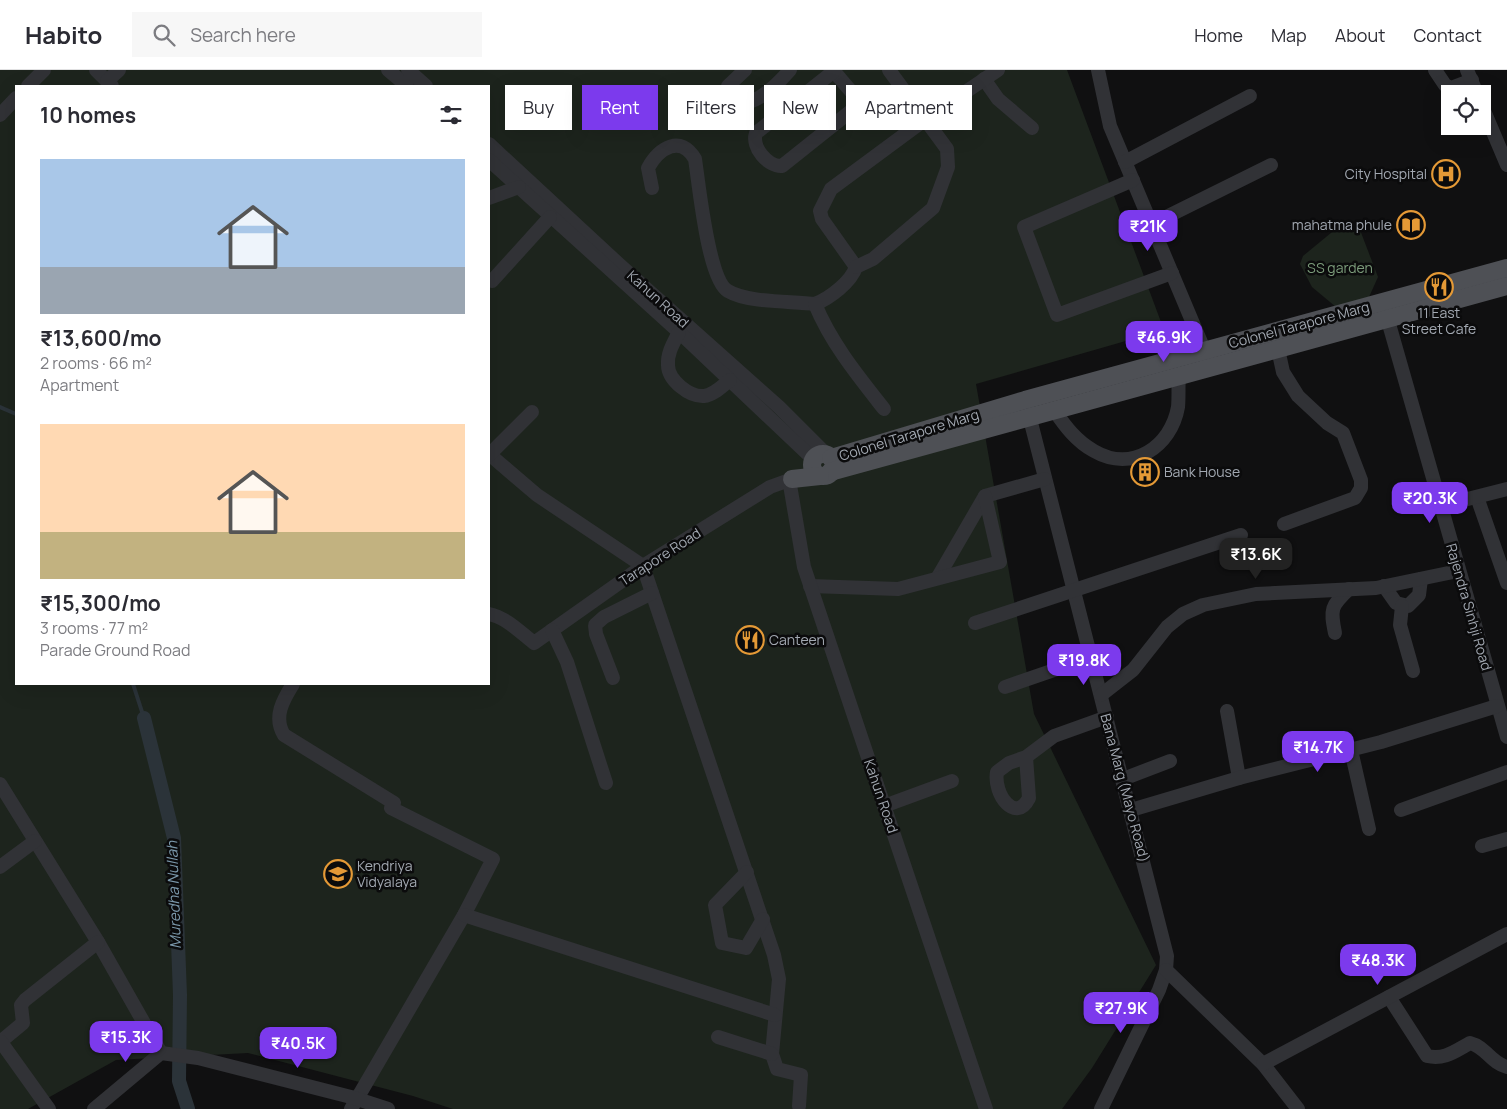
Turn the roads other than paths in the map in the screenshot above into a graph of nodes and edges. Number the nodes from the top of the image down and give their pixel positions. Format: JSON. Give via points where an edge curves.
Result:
{"nodes":[{"id":1,"x":44,"y":70,"type":"edge"},
{"id":2,"x":96,"y":70,"type":"edge"},
{"id":3,"x":119,"y":70,"type":"edge"},
{"id":4,"x":388,"y":70,"type":"edge"},
{"id":5,"x":408,"y":70,"type":"edge"},
{"id":6,"x":745,"y":70,"type":"edge"},
{"id":7,"x":790,"y":70,"type":"edge"},
{"id":8,"x":834,"y":70,"type":"edge"},
{"id":9,"x":889,"y":70,"type":"edge"},
{"id":10,"x":998,"y":70,"type":"edge"},
{"id":11,"x":1098,"y":70,"type":"edge"},
{"id":12,"x":1435,"y":70,"type":"edge"},
{"id":13,"x":1470,"y":75,"type":"edge"},
{"id":14,"x":984,"y":79,"type":"junction"},
{"id":15,"x":109,"y":84,"type":"edge"},
{"id":16,"x":29,"y":85,"type":"edge"},
{"id":17,"x":405,"y":85,"type":"edge"},
{"id":18,"x":425,"y":85,"type":"edge"},
{"id":19,"x":846,"y":85,"type":"edge"},
{"id":20,"x":901,"y":85,"type":"edge"},
{"id":21,"x":972,"y":87,"type":"edge"},
{"id":22,"x":1250,"y":96,"type":"dead end"},
{"id":23,"x":15,"y":99,"type":"edge"},
{"id":24,"x":0,"y":115,"type":"edge"},
{"id":25,"x":846,"y":115,"type":"edge"},
{"id":26,"x":1491,"y":127,"type":"edge"},
{"id":27,"x":1032,"y":128,"type":"dead end"},
{"id":28,"x":911,"y":130,"type":"edge"},
{"id":29,"x":934,"y":130,"type":"edge"},
{"id":30,"x":490,"y":145,"type":"edge"},
{"id":31,"x":490,"y":161,"type":"edge"},
{"id":32,"x":1125,"y":162,"type":"junction"},
{"id":33,"x":1270,"y":165,"type":"dead end"},
{"id":34,"x":1507,"y":165,"type":"edge"},
{"id":35,"x":1133,"y":180,"type":"junction"},
{"id":36,"x":519,"y":187,"type":"junction"},
{"id":37,"x":652,"y":188,"type":"dead end"},
{"id":38,"x":490,"y":198,"type":"edge"},
{"id":39,"x":550,"y":217,"type":"junction"},
{"id":40,"x":1152,"y":224,"type":"junction"},
{"id":41,"x":856,"y":267,"type":"junction"},
{"id":42,"x":1507,"y":268,"type":"edge"},
{"id":43,"x":1172,"y":273,"type":"junction"},
{"id":44,"x":492,"y":281,"type":"dead end"},
{"id":45,"x":1507,"y":286,"type":"edge"},
{"id":46,"x":815,"y":304,"type":"junction"},
{"id":47,"x":1385,"y":310,"type":"junction"},
{"id":48,"x":679,"y":332,"type":"junction"},
{"id":49,"x":1278,"y":349,"type":"junction"},
{"id":50,"x":1208,"y":359,"type":"junction"},
{"id":51,"x":1178,"y":376,"type":"junction"},
{"id":52,"x":730,"y":380,"type":"junction"},
{"id":53,"x":1027,"y":408,"type":"junction"},
{"id":54,"x":884,"y":409,"type":"dead end"},
{"id":55,"x":1054,"y":410,"type":"junction"},
{"id":56,"x":532,"y":412,"type":"dead end"},
{"id":57,"x":490,"y":454,"type":"edge"},
{"id":58,"x":490,"y":456,"type":"edge"},
{"id":59,"x":822,"y":464,"type":"junction"},
{"id":60,"x":1045,"y":478,"type":"junction"},
{"id":61,"x":792,"y":479,"type":"junction"},
{"id":62,"x":1507,"y":490,"type":"edge"},
{"id":63,"x":985,"y":496,"type":"junction"},
{"id":64,"x":1477,"y":496,"type":"junction"},
{"id":65,"x":1440,"y":506,"type":"junction"},
{"id":66,"x":1284,"y":524,"type":"dead end"},
{"id":67,"x":1241,"y":535,"type":"dead end"},
{"id":68,"x":643,"y":566,"type":"junction"},
{"id":69,"x":1458,"y":571,"type":"junction"},
{"id":70,"x":938,"y":577,"type":"junction"},
{"id":71,"x":1421,"y":578,"type":"junction"},
{"id":72,"x":1507,"y":583,"type":"edge"},
{"id":73,"x":810,"y":586,"type":"junction"},
{"id":74,"x":1384,"y":586,"type":"junction"},
{"id":75,"x":1349,"y":589,"type":"junction"},
{"id":76,"x":1074,"y":592,"type":"junction"},
{"id":77,"x":652,"y":593,"type":"junction"},
{"id":78,"x":1402,"y":606,"type":"junction"},
{"id":79,"x":490,"y":614,"type":"edge"},
{"id":80,"x":975,"y":623,"type":"dead end"},
{"id":81,"x":552,"y":630,"type":"junction"},
{"id":82,"x":1335,"y":633,"type":"dead end"},
{"id":83,"x":1092,"y":657,"type":"junction"},
{"id":84,"x":1413,"y":671,"type":"dead end"},
{"id":85,"x":613,"y":678,"type":"dead end"},
{"id":86,"x":292,"y":685,"type":"edge"},
{"id":87,"x":1005,"y":687,"type":"dead end"},
{"id":88,"x":1102,"y":695,"type":"junction"},
{"id":89,"x":1497,"y":706,"type":"junction"},
{"id":90,"x":1227,"y":711,"type":"dead end"},
{"id":91,"x":1107,"y":717,"type":"junction"},
{"id":92,"x":1507,"y":737,"type":"edge"},
{"id":93,"x":1351,"y":750,"type":"junction"},
{"id":94,"x":1026,"y":757,"type":"dead end"},
{"id":95,"x":1170,"y":761,"type":"dead end"},
{"id":96,"x":1507,"y":772,"type":"edge"},
{"id":97,"x":1239,"y":778,"type":"junction"},
{"id":98,"x":1123,"y":779,"type":"junction"},
{"id":99,"x":952,"y":781,"type":"dead end"},
{"id":100,"x":606,"y":783,"type":"dead end"},
{"id":101,"x":1,"y":788,"type":"edge"},
{"id":102,"x":884,"y":806,"type":"junction"},
{"id":103,"x":1131,"y":810,"type":"junction"},
{"id":104,"x":1401,"y":810,"type":"dead end"},
{"id":105,"x":1369,"y":829,"type":"dead end"},
{"id":106,"x":1507,"y":839,"type":"edge"},
{"id":107,"x":35,"y":840,"type":"junction"},
{"id":108,"x":1482,"y":846,"type":"dead end"},
{"id":109,"x":0,"y":867,"type":"edge"},
{"id":110,"x":746,"y":872,"type":"junction"},
{"id":111,"x":464,"y":915,"type":"junction"},
{"id":112,"x":763,"y":919,"type":"junction"},
{"id":113,"x":1507,"y":934,"type":"edge"},
{"id":114,"x":98,"y":942,"type":"junction"},
{"id":115,"x":1166,"y":970,"type":"junction"},
{"id":116,"x":1389,"y":997,"type":"junction"},
{"id":117,"x":775,"y":1015,"type":"junction"},
{"id":118,"x":718,"y":1037,"type":"dead end"},
{"id":119,"x":0,"y":1042,"type":"edge"},
{"id":120,"x":167,"y":1053,"type":"junction"},
{"id":121,"x":772,"y":1054,"type":"junction"},
{"id":122,"x":1263,"y":1064,"type":"junction"},
{"id":123,"x":1507,"y":1067,"type":"edge"},
{"id":124,"x":354,"y":1104,"type":"edge"},
{"id":125,"x":799,"y":1106,"type":"dead end"},
{"id":126,"x":49,"y":1109,"type":"edge"},
{"id":127,"x":94,"y":1109,"type":"edge"},
{"id":128,"x":388,"y":1109,"type":"edge"},
{"id":129,"x":986,"y":1109,"type":"edge"},
{"id":130,"x":1101,"y":1109,"type":"edge"},
{"id":131,"x":1298,"y":1109,"type":"edge"}],
"edges":[{"from":1,"to":16,"type":"street"},
{"from":2,"to":15,"type":"street"},
{"from":3,"to":15,"type":"street"},
{"from":4,"to":17,"type":"street"},
{"from":5,"to":18,"type":"street"},
{"from":6,"to":7,"type":"street","via":[[728,86],[727,95],[736,104],[759,98]]},
{"from":8,"to":19,"type":"street"},
{"from":8,"to":25,"type":"street","via":[[756,133],[755,142],[773,164],[782,166]]},
{"from":9,"to":20,"type":"street"},
{"from":10,"to":14,"type":"street"},
{"from":11,"to":32,"type":"street","via":[[1110,126]]},
{"from":12,"to":13,"type":"street","via":[[1445,86],[1452,88]]},
{"from":14,"to":21,"type":"street"},
{"from":14,"to":27,"type":"street","via":[[998,99]]},
{"from":22,"to":32,"type":"street"},
{"from":23,"to":24,"type":"street"},
{"from":26,"to":34,"type":"street"},
{"from":28,"to":41,"type":"street","via":[[831,189],[822,203],[822,219]]},
{"from":29,"to":41,"type":"street","via":[[949,154],[948,167],[933,208],[883,251]]},
{"from":30,"to":59,"type":"street","name":"Kahun Road","via":[[778,407]]},
{"from":31,"to":36,"type":"street","name":"Kahun Road"},
{"from":32,"to":35,"type":"street"},
{"from":33,"to":40,"type":"street"},
{"from":35,"to":40,"type":"street"},
{"from":35,"to":43,"type":"street","via":[[1024,227],[1057,315]]},
{"from":36,"to":38,"type":"street"},
{"from":36,"to":39,"type":"street","name":"Kahun Road"},
{"from":37,"to":46,"type":"street","via":[[648,168],[653,158],[671,146],[684,147],[695,160],[711,262],[718,281],[727,291],[744,297]]},
{"from":39,"to":44,"type":"street"},
{"from":39,"to":48,"type":"street","name":"Kahun Road"},
{"from":40,"to":43,"type":"street"},
{"from":41,"to":46,"type":"street","via":[[854,275],[825,300]]},
{"from":42,"to":47,"type":"main road","name":"Colonel Tarapore Marg"},
{"from":43,"to":50,"type":"street"},
{"from":45,"to":47,"type":"main road","name":"Colonel Tarapore Marg"},
{"from":46,"to":54,"type":"street","via":[[839,348]]},
{"from":47,"to":49,"type":"main road","name":"Colonel Tarapore Marg"},
{"from":47,"to":50,"type":"main road","name":"Colonel Tarapore Marg"},
{"from":47,"to":65,"type":"street","name":"Rajendra Sinhji Road"},
{"from":48,"to":52,"type":"street","name":"Kahun Road"},
{"from":48,"to":52,"type":"street","via":[[668,363],[676,382],[689,392],[704,396]]},
{"from":49,"to":50,"type":"main road","name":"Colonel Tarapore Marg"},
{"from":49,"to":66,"type":"street","via":[[1284,372],[1298,396],[1326,423],[1343,433],[1361,480],[1360,493],[1355,498]]},
{"from":50,"to":51,"type":"main road","name":"Colonel Tarapore Marg"},
{"from":50,"to":53,"type":"main road","name":"Colonel Tarapore Marg"},
{"from":51,"to":55,"type":"main road","name":"Colonel Tarapore Marg"},
{"from":51,"to":55,"type":"street","via":[[1178,406],[1168,433],[1155,448],[1135,457],[1114,459],[1093,451],[1072,434]]},
{"from":52,"to":59,"type":"street","name":"Kahun Road"},
{"from":53,"to":55,"type":"main road","name":"Colonel Tarapore Marg"},
{"from":53,"to":59,"type":"main road","name":"Colonel Tarapore Marg"},
{"from":53,"to":60,"type":"street","name":"Bana Marg (Mayo Road)"},
{"from":56,"to":57,"type":"street"},
{"from":58,"to":68,"type":"street","via":[[537,495]]},
{"from":59,"to":61,"type":"main road"},
{"from":60,"to":63,"type":"street"},
{"from":60,"to":76,"type":"street","name":"Bana Marg (Mayo Road)"},
{"from":61,"to":68,"type":"street","name":"Tarapore Road","via":[[770,487]]},
{"from":61,"to":73,"type":"street","name":"Kahun Road","via":[[790,485],[798,538]]},
{"from":62,"to":64,"type":"street"},
{"from":63,"to":70,"type":"street"},
{"from":63,"to":70,"type":"street","via":[[1000,562]]},
{"from":64,"to":65,"type":"street"},
{"from":64,"to":72,"type":"street"},
{"from":65,"to":69,"type":"street","name":"Rajendra Sinhji Road"},
{"from":67,"to":76,"type":"street"},
{"from":68,"to":77,"type":"street"},
{"from":68,"to":81,"type":"street","name":"Tarapore Road"},
{"from":69,"to":71,"type":"street"},
{"from":69,"to":89,"type":"street","name":"Rajendra Sinhji Road"},
{"from":70,"to":73,"type":"street","via":[[898,589]]},
{"from":71,"to":74,"type":"street"},
{"from":71,"to":78,"type":"street","via":[[1421,589],[1415,601]]},
{"from":73,"to":102,"type":"street","name":"Kahun Road"},
{"from":74,"to":75,"type":"street"},
{"from":74,"to":78,"type":"street","via":[[1392,600]]},
{"from":75,"to":82,"type":"street","via":[[1333,606],[1331,614]]},
{"from":75,"to":88,"type":"street","via":[[1256,594],[1202,605],[1167,627],[1133,670]]},
{"from":76,"to":80,"type":"street"},
{"from":76,"to":83,"type":"street","name":"Bana Marg (Mayo Road)"},
{"from":77,"to":85,"type":"street","via":[[596,625],[596,634]]},
{"from":77,"to":110,"type":"street"},
{"from":78,"to":84,"type":"street","via":[[1400,625]]},
{"from":79,"to":81,"type":"street","name":"Tarapore Road","via":[[515,627],[534,643]]},
{"from":81,"to":100,"type":"street","via":[[567,662]]},
{"from":83,"to":87,"type":"street"},
{"from":83,"to":88,"type":"street","name":"Bana Marg (Mayo Road)"},
{"from":86,"to":111,"type":"street","via":[[280,708],[278,720],[284,735],[394,803],[391,808],[493,859]]},
{"from":88,"to":91,"type":"street","name":"Bana Marg (Mayo Road)"},
{"from":89,"to":92,"type":"street","name":"Rajendra Sinhji Road"},
{"from":89,"to":93,"type":"street"},
{"from":90,"to":97,"type":"street"},
{"from":91,"to":94,"type":"street","via":[[1054,736]]},
{"from":91,"to":98,"type":"street","name":"Bana Marg (Mayo Road)"},
{"from":93,"to":97,"type":"street"},
{"from":93,"to":105,"type":"street"},
{"from":95,"to":98,"type":"street"},
{"from":96,"to":104,"type":"street"},
{"from":97,"to":103,"type":"street"},
{"from":98,"to":103,"type":"street","name":"Bana Marg (Mayo Road)"},
{"from":99,"to":102,"type":"street"},
{"from":101,"to":107,"type":"street"},
{"from":102,"to":129,"type":"street","name":"Kahun Road"},
{"from":103,"to":115,"type":"street","name":"Bana Marg (Mayo Road)","via":[[1166,944]]},
{"from":106,"to":108,"type":"street"},
{"from":107,"to":109,"type":"street"},
{"from":107,"to":114,"type":"street"},
{"from":110,"to":112,"type":"street"},
{"from":110,"to":112,"type":"street","via":[[715,905],[722,943],[746,948]]},
{"from":111,"to":117,"type":"street"},
{"from":111,"to":124,"type":"street"},
{"from":112,"to":117,"type":"street","via":[[778,968]]},
{"from":113,"to":116,"type":"street"},
{"from":114,"to":119,"type":"street","via":[[25,1000],[21,1006],[22,1023]]},
{"from":114,"to":120,"type":"street"},
{"from":115,"to":122,"type":"street"},
{"from":115,"to":130,"type":"street","name":"Bana Marg (Mayo Road)"},
{"from":116,"to":122,"type":"street"},
{"from":116,"to":123,"type":"street","via":[[1427,1056],[1449,1055],[1470,1043],[1480,1045],[1497,1064]]},
{"from":117,"to":121,"type":"street"},
{"from":118,"to":121,"type":"street"},
{"from":119,"to":126,"type":"street"},
{"from":120,"to":124,"type":"street","via":[[198,1058]]},
{"from":120,"to":127,"type":"street"},
{"from":121,"to":125,"type":"street","via":[[777,1069],[801,1075]]},
{"from":122,"to":131,"type":"street"},
{"from":124,"to":128,"type":"street"}]}
